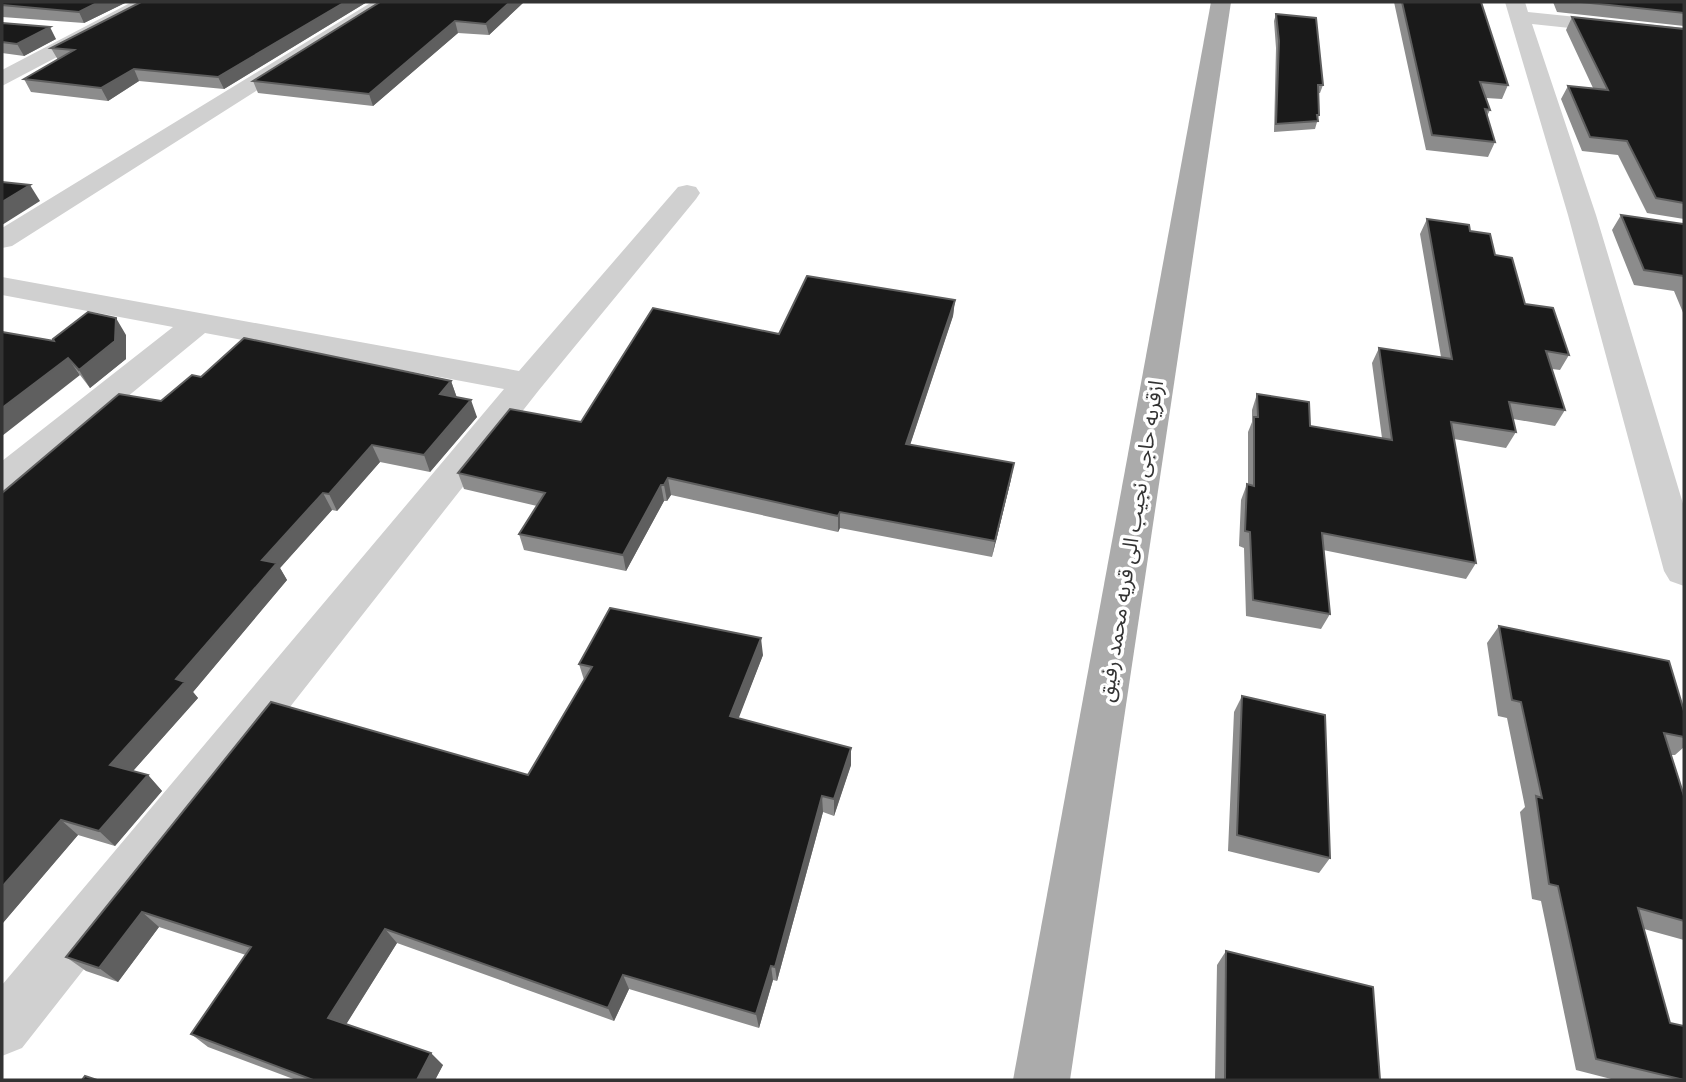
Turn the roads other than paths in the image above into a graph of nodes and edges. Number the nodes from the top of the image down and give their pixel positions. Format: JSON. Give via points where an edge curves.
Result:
{"nodes":[{"id":1,"x":148,"y":2,"type":"edge"},
{"id":2,"x":386,"y":2,"type":"edge"},
{"id":3,"x":1221,"y":2,"type":"edge"},
{"id":4,"x":1518,"y":9,"type":"edge"},
{"id":5,"x":52,"y":30,"type":"edge"},
{"id":6,"x":89,"y":33,"type":"junction"},
{"id":7,"x":1684,"y":34,"type":"edge"},
{"id":8,"x":2,"y":79,"type":"edge"},
{"id":9,"x":687,"y":193,"type":"dead end"},
{"id":10,"x":2,"y":240,"type":"edge"},
{"id":11,"x":2,"y":286,"type":"edge"},
{"id":12,"x":198,"y":323,"type":"junction"},
{"id":13,"x":527,"y":383,"type":"junction"},
{"id":14,"x":2,"y":481,"type":"edge"},
{"id":15,"x":1684,"y":571,"type":"edge"},
{"id":16,"x":2,"y":1028,"type":"edge"},
{"id":17,"x":1041,"y":1080,"type":"edge"}],
"edges":[{"from":1,"to":6,"type":"street"},
{"from":2,"to":10,"type":"street"},
{"from":3,"to":17,"type":"main road","name":"ازقریه حاجی نجیب الی قریه محمد رفیق"},
{"from":4,"to":7,"type":"street"},
{"from":4,"to":15,"type":"street","via":[[1595,217]]},
{"from":5,"to":6,"type":"street"},
{"from":6,"to":8,"type":"street"},
{"from":9,"to":13,"type":"street"},
{"from":11,"to":12,"type":"street"},
{"from":12,"to":13,"type":"street"},
{"from":12,"to":14,"type":"street"},
{"from":13,"to":16,"type":"street"}]}
